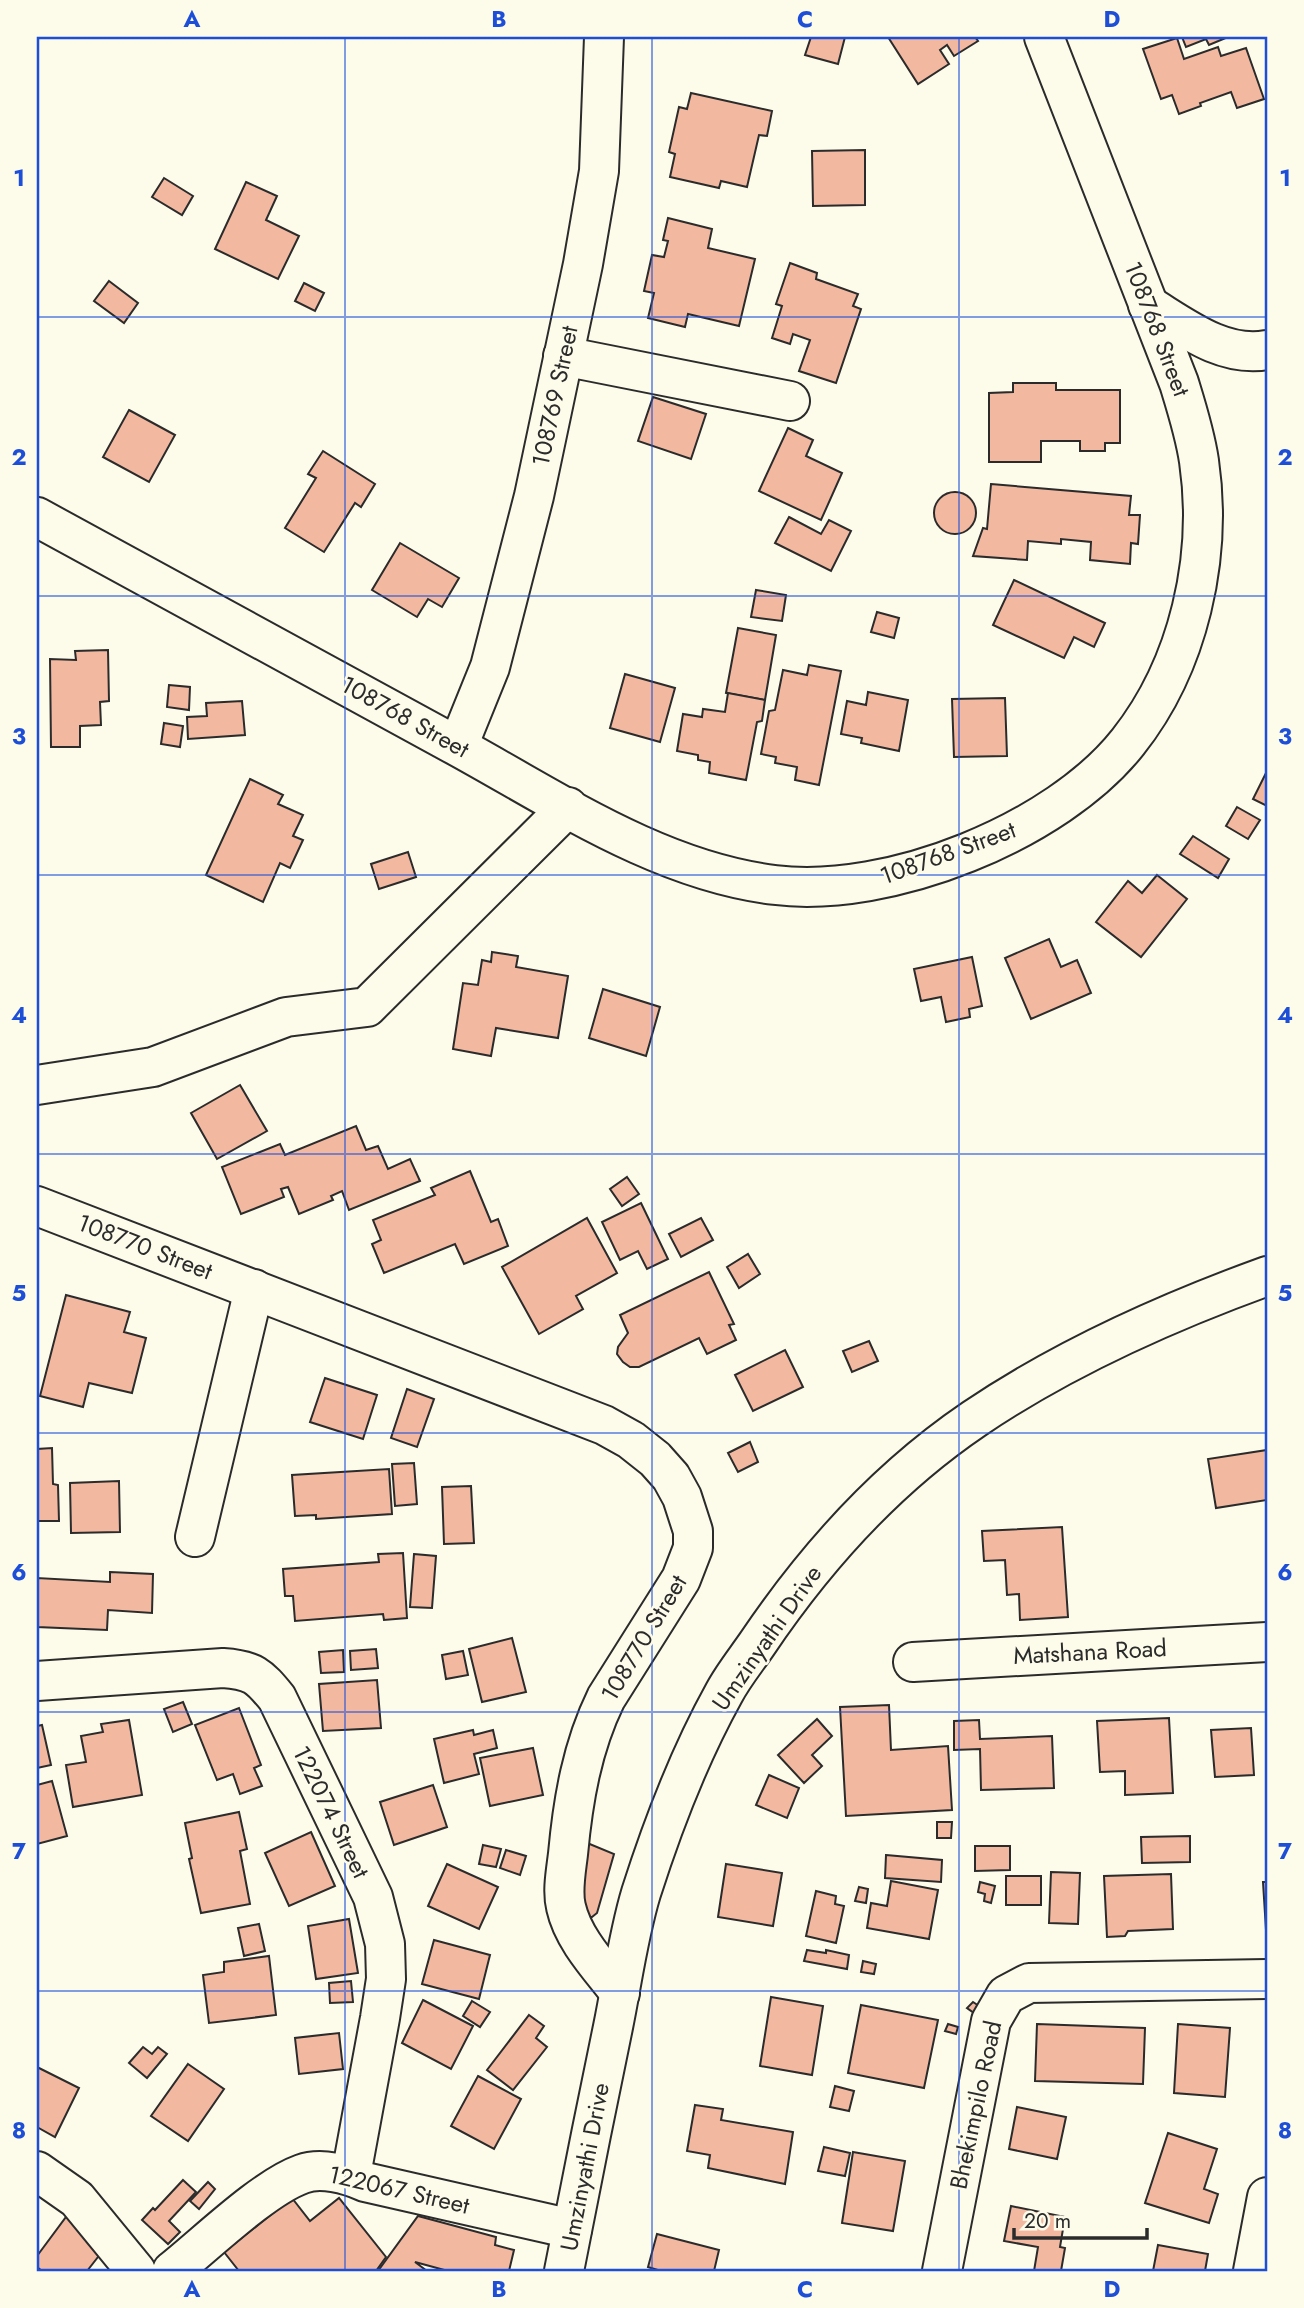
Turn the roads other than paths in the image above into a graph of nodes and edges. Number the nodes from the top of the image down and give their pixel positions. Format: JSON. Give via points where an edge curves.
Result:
{"nodes":[{"id":1,"x":604,"y":37,"type":"edge"},
{"id":2,"x":1054,"y":39,"type":"edge"},
{"id":3,"x":1148,"y":305,"type":"junction"},
{"id":4,"x":1267,"y":349,"type":"edge"},
{"id":5,"x":563,"y":356,"type":"junction"},
{"id":6,"x":790,"y":401,"type":"dead end"},
{"id":7,"x":37,"y":517,"type":"edge"},
{"id":8,"x":458,"y":746,"type":"junction"},
{"id":9,"x":568,"y":807,"type":"junction"},
{"id":10,"x":37,"y":1085,"type":"edge"},
{"id":11,"x":37,"y":1206,"type":"edge"},
{"id":12,"x":1267,"y":1276,"type":"edge"},
{"id":13,"x":254,"y":1289,"type":"junction"},
{"id":14,"x":195,"y":1537,"type":"dead end"},
{"id":15,"x":1267,"y":1642,"type":"edge"},
{"id":16,"x":913,"y":1662,"type":"dead end"},
{"id":17,"x":37,"y":1681,"type":"edge"},
{"id":18,"x":1267,"y":1979,"type":"edge"},
{"id":19,"x":620,"y":1993,"type":"junction"},
{"id":20,"x":37,"y":2171,"type":"edge"},
{"id":21,"x":351,"y":2175,"type":"junction"},
{"id":22,"x":1267,"y":2197,"type":"edge"},
{"id":23,"x":572,"y":2229,"type":"junction"},
{"id":24,"x":1258,"y":2267,"type":"edge"},
{"id":25,"x":136,"y":2271,"type":"edge"},
{"id":26,"x":173,"y":2271,"type":"edge"},
{"id":27,"x":564,"y":2271,"type":"edge"},
{"id":28,"x":942,"y":2271,"type":"edge"}],
"edges":[{"from":1,"to":5,"type":"street","name":"108769 Street","via":[[599,171]]},
{"from":2,"to":3,"type":"street","name":"108768 Street"},
{"from":3,"to":4,"type":"street","via":[[1230,350]]},
{"from":3,"to":9,"type":"street","name":"108768 Street","via":[[1192,422],[1202,488],[1202,533],[1191,614],[1168,675],[1132,736],[1100,773],[1056,807],[998,838],[926,866],[835,887],[777,885],[731,877],[676,859]]},
{"from":5,"to":6,"type":"street"},
{"from":5,"to":8,"type":"street","name":"108769 Street","via":[[534,496],[490,667]]},
{"from":7,"to":8,"type":"street","name":"108768 Street"},
{"from":8,"to":9,"type":"street","name":"108768 Street"},
{"from":9,"to":10,"type":"street","via":[[367,1007],[286,1017],[153,1067]]},
{"from":11,"to":13,"type":"street","name":"108770 Street"},
{"from":12,"to":19,"type":"street","name":"Umzinyathi Drive","via":[[1145,1324],[1074,1358],[973,1420],[910,1468],[853,1523],[775,1618],[725,1691],[699,1741],[671,1804],[640,1896]]},
{"from":13,"to":14,"type":"street"},
{"from":13,"to":19,"type":"street","name":"108770 Street","via":[[604,1426],[650,1454],[682,1497],[693,1531],[689,1564],[596,1718],[572,1816],[566,1908],[579,1938]]},
{"from":15,"to":16,"type":"street","name":"Matshana Road"},
{"from":17,"to":21,"type":"street","name":"122074 Street","via":[[244,1669],[277,1698],[373,1897],[385,1944],[386,1979]]},
{"from":18,"to":28,"type":"street","name":"Bhekimpilo Road","via":[[1029,1983],[1006,1995],[991,2021]]},
{"from":19,"to":23,"type":"street","name":"Umzinyathi Drive"},
{"from":20,"to":25,"type":"street","via":[[77,2199]]},
{"from":21,"to":23,"type":"street","name":"122067 Street"},
{"from":21,"to":26,"type":"street","name":"122067 Street","via":[[316,2171],[289,2180]]},
{"from":22,"to":24,"type":"street"},
{"from":23,"to":27,"type":"street","name":"Umzinyathi Drive"}]}
